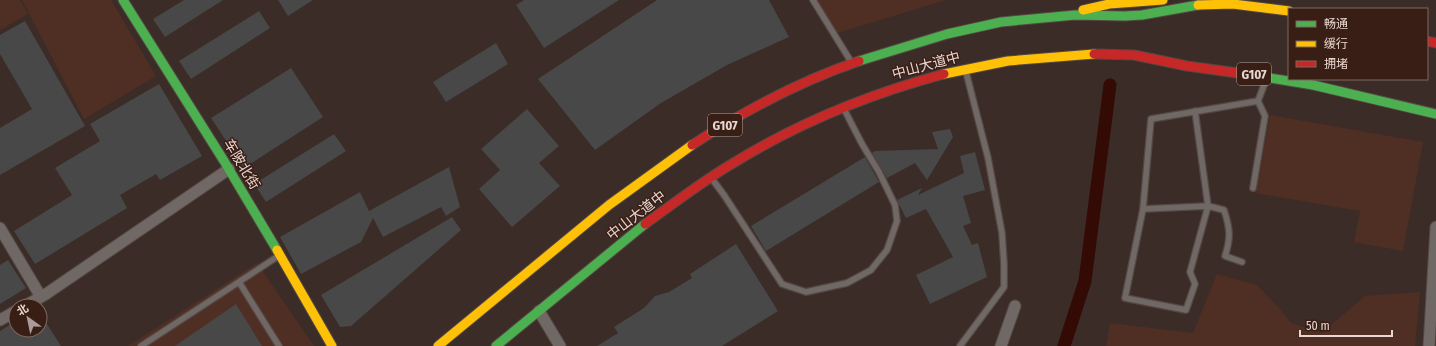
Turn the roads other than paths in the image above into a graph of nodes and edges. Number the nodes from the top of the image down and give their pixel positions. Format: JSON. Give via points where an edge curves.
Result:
{"nodes":[{"id":1,"x":123,"y":0,"type":"edge"},
{"id":2,"x":812,"y":0,"type":"edge"},
{"id":3,"x":1159,"y":0,"type":"edge"},
{"id":4,"x":1219,"y":0,"type":"edge"},
{"id":5,"x":1234,"y":3,"type":"junction"},
{"id":6,"x":1288,"y":11,"type":"edge"},
{"id":7,"x":1068,"y":14,"type":"junction"},
{"id":8,"x":852,"y":64,"type":"junction"},
{"id":9,"x":965,"y":68,"type":"junction"},
{"id":10,"x":1267,"y":76,"type":"junction"},
{"id":11,"x":1288,"y":80,"type":"edge"},
{"id":12,"x":1290,"y":80,"type":"edge"},
{"id":13,"x":1258,"y":101,"type":"junction"},
{"id":14,"x":843,"y":107,"type":"junction"},
{"id":15,"x":1195,"y":111,"type":"junction"},
{"id":16,"x":1436,"y":114,"type":"edge"},
{"id":17,"x":229,"y":169,"type":"junction"},
{"id":18,"x":711,"y":178,"type":"junction"},
{"id":19,"x":1253,"y":188,"type":"dead end"},
{"id":20,"x":1208,"y":206,"type":"junction"},
{"id":21,"x":1143,"y":209,"type":"junction"},
{"id":22,"x":1436,"y":227,"type":"edge"},
{"id":23,"x":0,"y":228,"type":"edge"},
{"id":24,"x":280,"y":255,"type":"junction"},
{"id":25,"x":1242,"y":262,"type":"dead end"},
{"id":26,"x":239,"y":282,"type":"junction"},
{"id":27,"x":42,"y":297,"type":"joint"},
{"id":28,"x":1015,"y":306,"type":"dead end"},
{"id":29,"x":539,"y":311,"type":"junction"},
{"id":30,"x":141,"y":346,"type":"edge"},
{"id":31,"x":279,"y":346,"type":"edge"},
{"id":32,"x":332,"y":346,"type":"edge"},
{"id":33,"x":438,"y":346,"type":"edge"},
{"id":34,"x":496,"y":346,"type":"edge"},
{"id":35,"x":560,"y":346,"type":"edge"},
{"id":36,"x":960,"y":346,"type":"edge"},
{"id":37,"x":1001,"y":346,"type":"edge"},
{"id":38,"x":1429,"y":346,"type":"edge"}],
"edges":[{"from":1,"to":17,"type":"main road","name":"车陂北街"},
{"from":2,"to":8,"type":"lane"},
{"from":3,"to":7,"type":"main road","via":[[1109,4]]},
{"from":4,"to":5,"type":"main road"},
{"from":5,"to":6,"type":"main road","name":"中山大道中"},
{"from":5,"to":7,"type":"main road","name":"中山大道中","via":[[1199,5],[1137,16]]},
{"from":7,"to":8,"type":"main road","name":"中山大道中","number":"G107","via":[[979,26]]},
{"from":8,"to":33,"type":"main road","name":"中山大道中","number":"G107","via":[[765,102],[669,160]]},
{"from":9,"to":10,"type":"main road","name":"中山大道中","number":"G107","via":[[1070,55],[1128,54],[1188,66]]},
{"from":9,"to":14,"type":"main road","name":"中山大道中","number":"G107","via":[[922,78]]},
{"from":9,"to":36,"type":"lane","via":[[988,158],[1002,233],[1004,287]]},
{"from":10,"to":11,"type":"main road","name":"中山大道中","number":"G107"},
{"from":10,"to":13,"type":"lane"},
{"from":12,"to":16,"type":"main road","name":"中山大道中","number":"G107"},
{"from":13,"to":15,"type":"lane"},
{"from":13,"to":19,"type":"lane","via":[[1265,116]]},
{"from":14,"to":18,"type":"main road","name":"中山大道中","number":"G107","via":[[772,142]]},
{"from":14,"to":18,"type":"lane","via":[[895,205],[897,221],[887,250],[871,270],[847,283],[806,292],[782,284]]},
{"from":15,"to":20,"type":"lane"},
{"from":15,"to":21,"type":"lane","via":[[1152,119]]},
{"from":17,"to":24,"type":"main road","name":"车陂北街"},
{"from":17,"to":27,"type":"street"},
{"from":18,"to":29,"type":"main road","name":"中山大道中","number":"G107","via":[[641,228]]},
{"from":20,"to":21,"type":"lane"},
{"from":20,"to":21,"type":"lane","via":[[1190,272],[1195,284],[1186,310],[1125,298]]},
{"from":20,"to":25,"type":"lane","via":[[1224,210],[1230,241],[1225,256]]},
{"from":22,"to":38,"type":"street"},
{"from":23,"to":27,"type":"street"},
{"from":24,"to":26,"type":"lane"},
{"from":24,"to":32,"type":"main road","name":"车陂北街"},
{"from":26,"to":30,"type":"lane"},
{"from":26,"to":31,"type":"lane"},
{"from":28,"to":37,"type":"street"},
{"from":29,"to":34,"type":"main road","name":"中山大道中","number":"G107"},
{"from":29,"to":35,"type":"street"}]}
